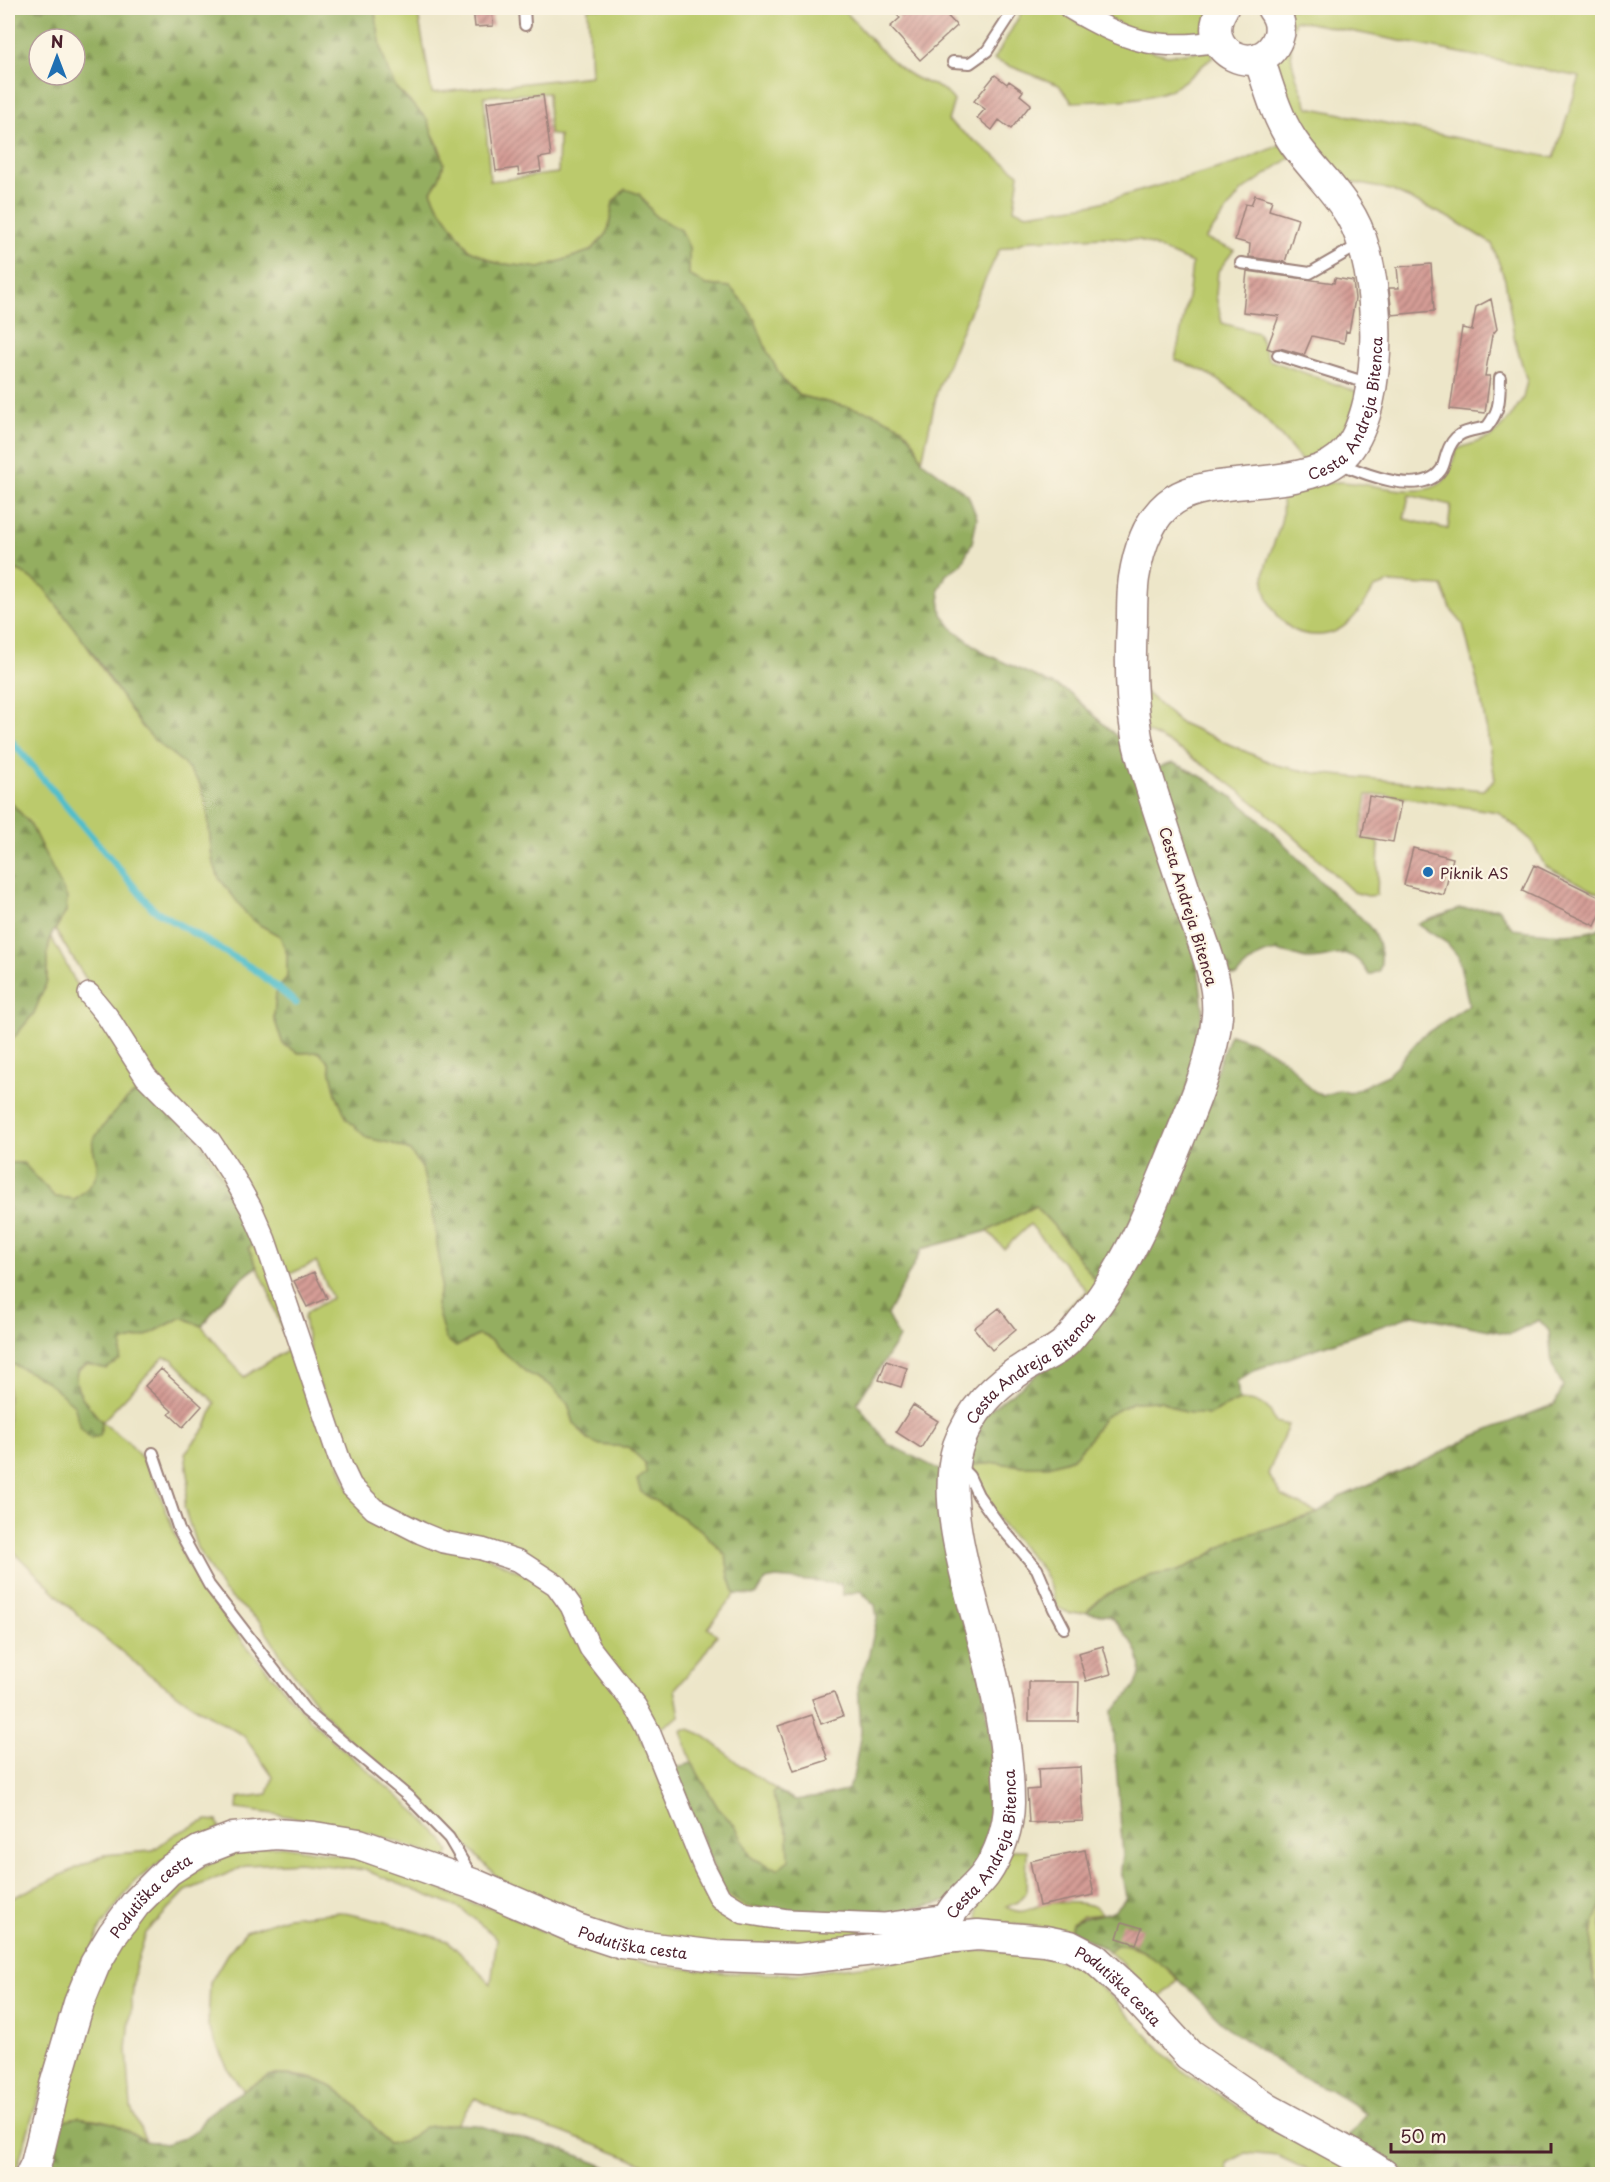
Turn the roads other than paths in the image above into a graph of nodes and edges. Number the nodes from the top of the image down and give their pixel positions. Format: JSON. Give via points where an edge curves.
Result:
{"nodes":[{"id":1,"x":524,"y":8,"type":"edge"},
{"id":2,"x":1015,"y":8,"type":"edge"},
{"id":3,"x":1070,"y":8,"type":"edge"},
{"id":4,"x":1223,"y":8,"type":"edge"},
{"id":5,"x":1272,"y":8,"type":"edge"},
{"id":6,"x":525,"y":25,"type":"dead end"},
{"id":7,"x":1219,"y":41,"type":"junction"},
{"id":8,"x":1259,"y":58,"type":"junction"},
{"id":9,"x":953,"y":62,"type":"dead end"},
{"id":10,"x":1362,"y":243,"type":"junction"},
{"id":11,"x":1241,"y":263,"type":"dead end"},
{"id":12,"x":1278,"y":355,"type":"dead end"},
{"id":13,"x":1500,"y":378,"type":"dead end"},
{"id":14,"x":1373,"y":385,"type":"junction"},
{"id":15,"x":1336,"y":462,"type":"junction"},
{"id":16,"x":89,"y":994,"type":"dead end"},
{"id":17,"x":153,"y":1454,"type":"dead end"},
{"id":18,"x":954,"y":1462,"type":"junction"},
{"id":19,"x":1064,"y":1628,"type":"dead end"},
{"id":20,"x":476,"y":1885,"type":"junction"},
{"id":21,"x":946,"y":1927,"type":"junction"},
{"id":22,"x":31,"y":2175,"type":"edge"},
{"id":23,"x":1383,"y":2175,"type":"edge"}],
"edges":[{"from":1,"to":6,"type":"lane"},
{"from":2,"to":9,"type":"lane","via":[[987,51],[970,63]]},
{"from":3,"to":7,"type":"street","via":[[1135,40],[1167,46]]},
{"from":4,"to":7,"type":"street","via":[[1215,26]]},
{"from":5,"to":8,"type":"street","via":[[1280,34],[1268,53]]},
{"from":7,"to":8,"type":"street","via":[[1228,54],[1249,60]]},
{"from":8,"to":10,"type":"street","name":"Cesta Andreja Bitenca","via":[[1291,138],[1355,221]]},
{"from":10,"to":11,"type":"lane","via":[[1310,273]]},
{"from":10,"to":14,"type":"street","name":"Cesta Andreja Bitenca","via":[[1375,311]]},
{"from":12,"to":14,"type":"lane"},
{"from":13,"to":15,"type":"lane","via":[[1494,419],[1487,427],[1454,438],[1441,470],[1429,479],[1401,482],[1372,478]]},
{"from":14,"to":15,"type":"street","name":"Cesta Andreja Bitenca","via":[[1365,419],[1349,449]]},
{"from":15,"to":18,"type":"street","name":"Cesta Andreja Bitenca","via":[[1283,481],[1213,485],[1180,496],[1156,514],[1142,540],[1133,581],[1130,672],[1136,733],[1210,967],[1217,1000],[1216,1023],[1195,1101],[1129,1254],[1100,1301],[1064,1344],[997,1386],[972,1413]]},
{"from":16,"to":21,"type":"street","via":[[146,1077],[210,1141],[251,1208],[351,1486],[374,1509],[421,1533],[519,1561],[556,1585],[571,1606],[590,1648],[636,1707],[648,1729],[720,1898],[744,1913],[788,1920]]},
{"from":17,"to":20,"type":"lane","via":[[179,1530],[215,1594],[306,1711],[410,1798],[449,1838]]},
{"from":18,"to":19,"type":"lane","via":[[969,1476],[1000,1526],[1037,1569]]},
{"from":18,"to":21,"type":"street","name":"Cesta Andreja Bitenca","via":[[953,1496],[960,1553],[990,1665],[1003,1732],[1009,1806],[1006,1830],[986,1873]]},
{"from":20,"to":21,"type":"street","name":"Podutiška cesta","via":[[622,1944],[716,1956],[797,1959],[882,1949]]},
{"from":20,"to":22,"type":"street","name":"Podutiška cesta","via":[[358,1844],[276,1834],[233,1838],[199,1851],[168,1871],[136,1903],[95,1964],[79,2003]]},
{"from":21,"to":23,"type":"street","name":"Podutiška cesta","via":[[978,1935],[1070,1946],[1095,1959],[1189,2055],[1269,2109]]}]}
